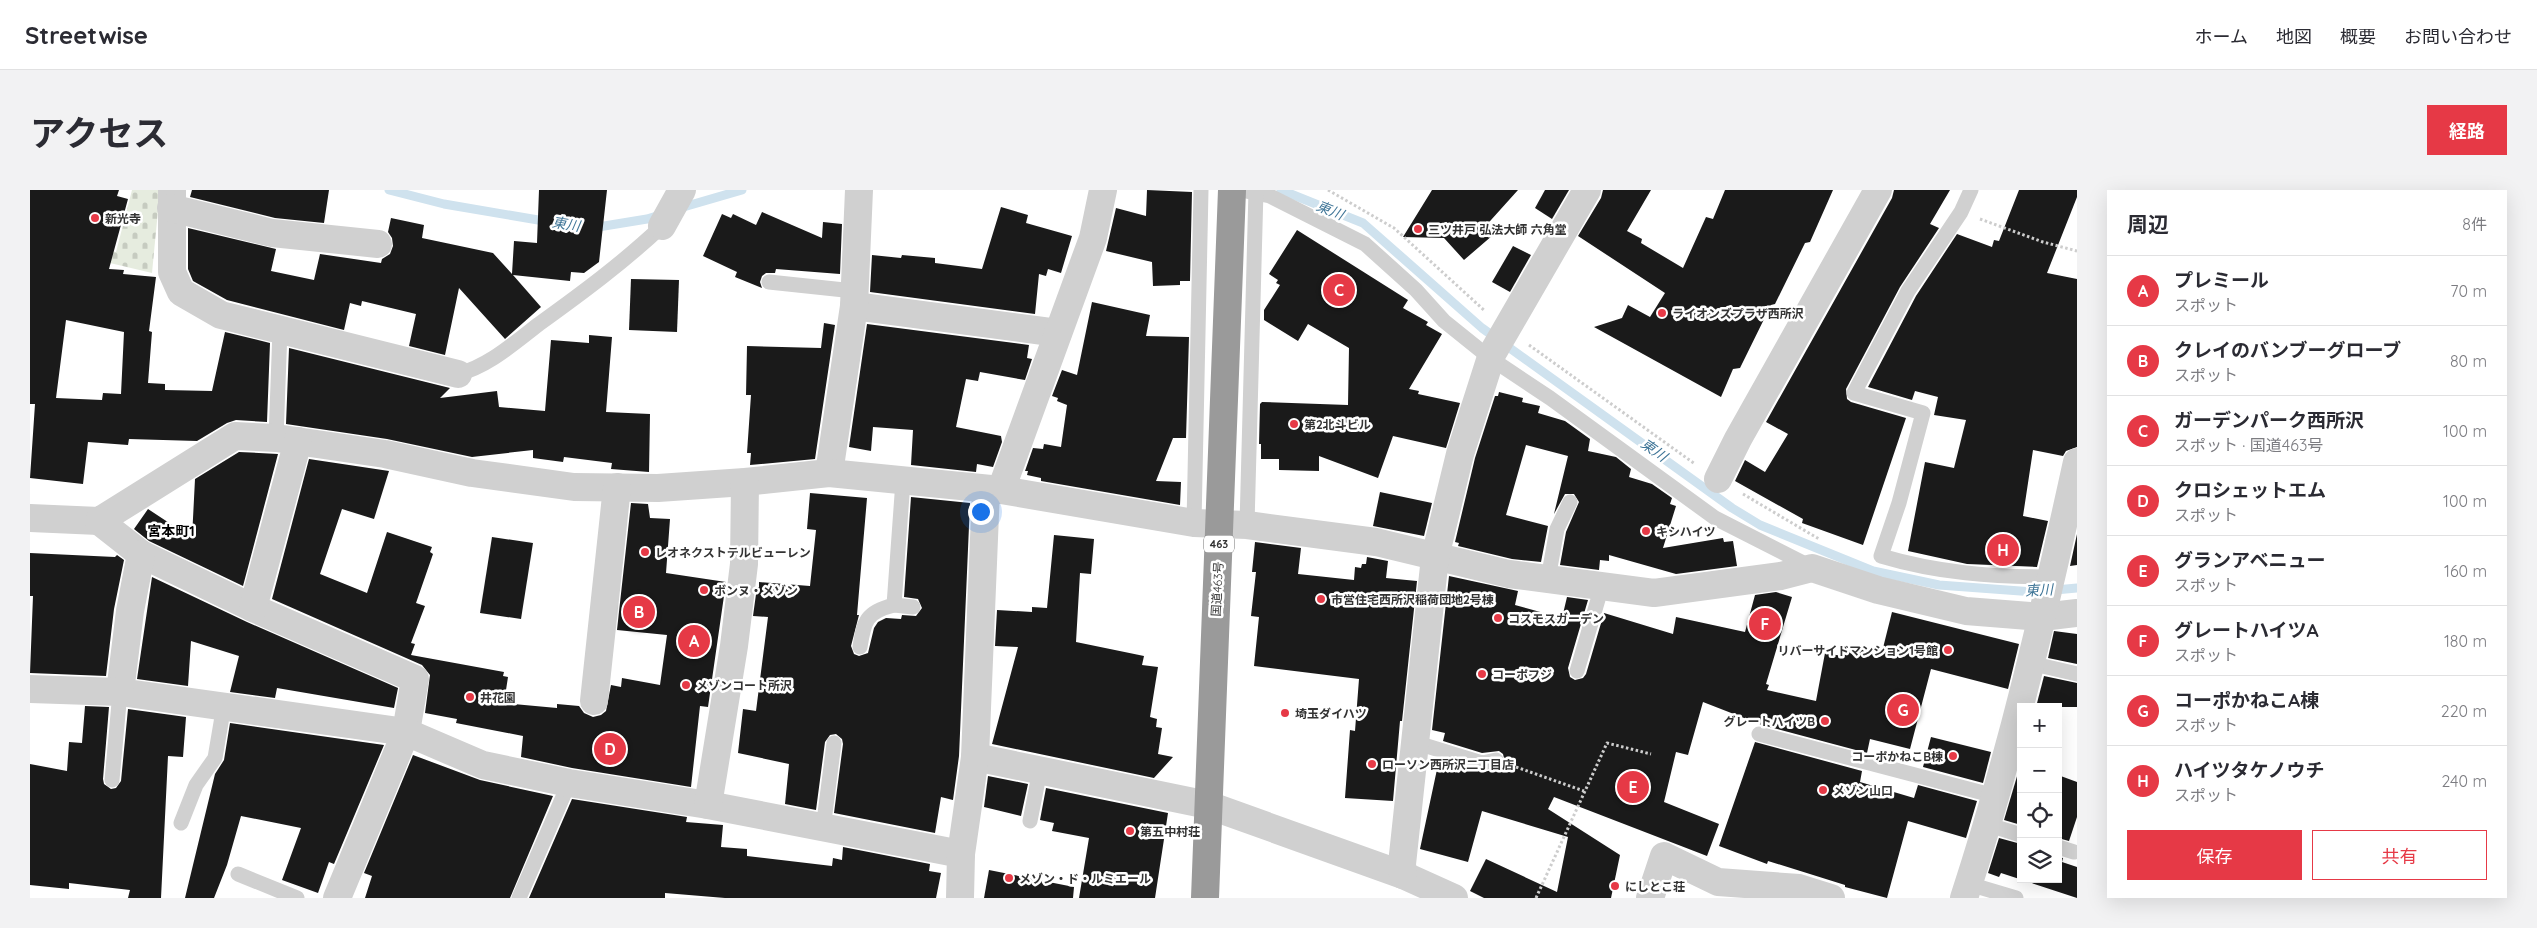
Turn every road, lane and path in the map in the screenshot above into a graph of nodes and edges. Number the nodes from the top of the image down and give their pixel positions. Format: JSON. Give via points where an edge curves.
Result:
{"nodes":[{"id":1,"x":682,"y":190,"type":"edge"},
{"id":2,"x":859,"y":190,"type":"edge"},
{"id":3,"x":1103,"y":190,"type":"edge"},
{"id":4,"x":1201,"y":190,"type":"edge"},
{"id":5,"x":1240,"y":190,"type":"edge"},
{"id":6,"x":1587,"y":190,"type":"edge"},
{"id":7,"x":1878,"y":190,"type":"edge"},
{"id":8,"x":1971,"y":190,"type":"edge"},
{"id":9,"x":1248,"y":191,"type":"edge"},
{"id":10,"x":172,"y":199,"type":"edge"},
{"id":11,"x":1961,"y":212,"type":"junction"},
{"id":12,"x":662,"y":226,"type":"joint"},
{"id":13,"x":378,"y":244,"type":"dead end"},
{"id":14,"x":2077,"y":251,"type":"edge"},
{"id":15,"x":770,"y":282,"type":"dead end"},
{"id":16,"x":854,"y":299,"type":"junction"},
{"id":17,"x":280,"y":330,"type":"junction"},
{"id":18,"x":1058,"y":333,"type":"junction"},
{"id":19,"x":1496,"y":348,"type":"junction"},
{"id":20,"x":458,"y":374,"type":"joint"},
{"id":21,"x":287,"y":440,"type":"junction"},
{"id":22,"x":2077,"y":462,"type":"edge"},
{"id":23,"x":829,"y":473,"type":"junction"},
{"id":24,"x":1718,"y":479,"type":"joint"},
{"id":25,"x":904,"y":481,"type":"junction"},
{"id":26,"x":745,"y":482,"type":"junction"},
{"id":27,"x":617,"y":487,"type":"junction"},
{"id":28,"x":994,"y":490,"type":"junction"},
{"id":29,"x":1570,"y":502,"type":"dead end"},
{"id":30,"x":30,"y":518,"type":"edge"},
{"id":31,"x":99,"y":521,"type":"junction"},
{"id":32,"x":1207,"y":523,"type":"junction"},
{"id":33,"x":1247,"y":525,"type":"junction"},
{"id":34,"x":1824,"y":540,"type":"dead end"},
{"id":35,"x":141,"y":554,"type":"junction"},
{"id":36,"x":1435,"y":557,"type":"junction"},
{"id":37,"x":1812,"y":568,"type":"junction"},
{"id":38,"x":1548,"y":580,"type":"junction"},
{"id":39,"x":1602,"y":586,"type":"junction"},
{"id":40,"x":2048,"y":595,"type":"junction"},
{"id":41,"x":894,"y":605,"type":"junction"},
{"id":42,"x":914,"y":607,"type":"dead end"},
{"id":43,"x":253,"y":608,"type":"junction"},
{"id":44,"x":2077,"y":613,"type":"edge"},
{"id":45,"x":860,"y":647,"type":"dead end"},
{"id":46,"x":2030,"y":663,"type":"junction"},
{"id":47,"x":1576,"y":670,"type":"dead end"},
{"id":48,"x":2077,"y":674,"type":"edge"},
{"id":49,"x":30,"y":688,"type":"edge"},
{"id":50,"x":120,"y":692,"type":"junction"},
{"id":51,"x":594,"y":701,"type":"dead end"},
{"id":52,"x":224,"y":705,"type":"junction"},
{"id":53,"x":406,"y":732,"type":"junction"},
{"id":54,"x":1759,"y":734,"type":"dead end"},
{"id":55,"x":834,"y":743,"type":"dead end"},
{"id":56,"x":1417,"y":743,"type":"junction"},
{"id":57,"x":1651,"y":754,"type":"dead end"},
{"id":58,"x":974,"y":757,"type":"junction"},
{"id":59,"x":1496,"y":760,"type":"joint"},
{"id":60,"x":1040,"y":770,"type":"junction"},
{"id":61,"x":112,"y":780,"type":"dead end"},
{"id":62,"x":569,"y":783,"type":"junction"},
{"id":63,"x":1584,"y":791,"type":"junction"},
{"id":64,"x":1994,"y":796,"type":"junction"},
{"id":65,"x":708,"y":804,"type":"junction"},
{"id":66,"x":1208,"y":805,"type":"junction"},
{"id":67,"x":1030,"y":821,"type":"dead end"},
{"id":68,"x":181,"y":823,"type":"dead end"},
{"id":69,"x":1986,"y":824,"type":"junction"},
{"id":70,"x":823,"y":828,"type":"junction"},
{"id":71,"x":2017,"y":834,"type":"edge"},
{"id":72,"x":2062,"y":848,"type":"edge"},
{"id":73,"x":2074,"y":852,"type":"dead end"},
{"id":74,"x":961,"y":854,"type":"junction"},
{"id":75,"x":238,"y":874,"type":"dead end"},
{"id":76,"x":1403,"y":875,"type":"junction"},
{"id":77,"x":1967,"y":891,"type":"edge"},
{"id":78,"x":1445,"y":896,"type":"edge"},
{"id":79,"x":296,"y":898,"type":"edge"},
{"id":80,"x":338,"y":898,"type":"edge"},
{"id":81,"x":519,"y":898,"type":"edge"},
{"id":82,"x":960,"y":898,"type":"edge"},
{"id":83,"x":1205,"y":898,"type":"edge"},
{"id":84,"x":1536,"y":898,"type":"edge"},
{"id":85,"x":1650,"y":898,"type":"edge"},
{"id":86,"x":1831,"y":898,"type":"edge"},
{"id":87,"x":2016,"y":898,"type":"edge"}],
"edges":[{"from":1,"to":12,"type":"street"},
{"from":2,"to":16,"type":"street"},
{"from":3,"to":18,"type":"street","via":[[1093,238]]},
{"from":4,"to":32,"type":"lane"},
{"from":5,"to":9,"type":"lane"},
{"from":6,"to":19,"type":"street"},
{"from":7,"to":24,"type":"street"},
{"from":8,"to":11,"type":"lane"},
{"from":9,"to":19,"type":"lane","via":[[1270,196],[1364,244],[1416,290],[1444,321]]},
{"from":9,"to":32,"type":"highway","name":"国道463号","number":"463"},
{"from":9,"to":33,"type":"lane"},
{"from":10,"to":13,"type":"street","via":[[272,233]]},
{"from":10,"to":17,"type":"street","via":[[172,272],[180,292],[220,315]]},
{"from":11,"to":14,"type":"path"},
{"from":11,"to":40,"type":"lane","via":[[1908,291],[1854,393],[1923,414],[1881,556],[1915,566],[1995,577]]},
{"from":12,"to":20,"type":"lane","via":[[634,252],[499,354],[473,370]]},
{"from":15,"to":16,"type":"lane"},
{"from":16,"to":18,"type":"street"},
{"from":16,"to":23,"type":"street"},
{"from":17,"to":20,"type":"street"},
{"from":17,"to":21,"type":"lane"},
{"from":18,"to":28,"type":"street"},
{"from":19,"to":36,"type":"street","via":[[1460,454]]},
{"from":19,"to":37,"type":"lane","via":[[1550,398],[1715,518]]},
{"from":21,"to":27,"type":"street","via":[[385,454],[481,474],[574,487]]},
{"from":21,"to":31,"type":"street","via":[[235,436]]},
{"from":21,"to":43,"type":"street"},
{"from":22,"to":40,"type":"street"},
{"from":23,"to":25,"type":"street"},
{"from":23,"to":26,"type":"street"},
{"from":24,"to":34,"type":"path"},
{"from":25,"to":28,"type":"street"},
{"from":25,"to":41,"type":"lane"},
{"from":26,"to":27,"type":"street","via":[[658,488]]},
{"from":26,"to":65,"type":"street","via":[[744,564]]},
{"from":27,"to":51,"type":"street"},
{"from":28,"to":32,"type":"street"},
{"from":28,"to":58,"type":"street"},
{"from":29,"to":38,"type":"lane","via":[[1557,529]]},
{"from":30,"to":31,"type":"street"},
{"from":31,"to":35,"type":"street"},
{"from":32,"to":33,"type":"street"},
{"from":32,"to":66,"type":"highway","name":"国道463号","number":"463"},
{"from":33,"to":36,"type":"street","via":[[1376,542]]},
{"from":35,"to":43,"type":"street"},
{"from":35,"to":50,"type":"street"},
{"from":36,"to":38,"type":"street"},
{"from":36,"to":56,"type":"street"},
{"from":37,"to":39,"type":"street","via":[[1781,576],[1654,593]]},
{"from":37,"to":40,"type":"street","via":[[1878,590],[1966,611]]},
{"from":38,"to":39,"type":"street"},
{"from":39,"to":47,"type":"lane"},
{"from":40,"to":44,"type":"street"},
{"from":40,"to":46,"type":"street"},
{"from":41,"to":42,"type":"lane"},
{"from":41,"to":45,"type":"lane","via":[[878,609],[864,622]]},
{"from":43,"to":53,"type":"street","via":[[414,679]]},
{"from":46,"to":48,"type":"lane"},
{"from":46,"to":64,"type":"street"},
{"from":49,"to":50,"type":"street"},
{"from":50,"to":52,"type":"street"},
{"from":50,"to":61,"type":"lane"},
{"from":52,"to":53,"type":"street"},
{"from":52,"to":68,"type":"lane","via":[[215,758],[196,785]]},
{"from":53,"to":62,"type":"street","via":[[483,765]]},
{"from":53,"to":80,"type":"street"},
{"from":54,"to":64,"type":"lane"},
{"from":55,"to":70,"type":"lane"},
{"from":56,"to":59,"type":"lane","via":[[1482,763]]},
{"from":56,"to":76,"type":"street"},
{"from":57,"to":63,"type":"path","via":[[1606,743]]},
{"from":58,"to":60,"type":"street"},
{"from":58,"to":74,"type":"street"},
{"from":59,"to":63,"type":"path"},
{"from":60,"to":66,"type":"street"},
{"from":60,"to":67,"type":"lane"},
{"from":62,"to":65,"type":"street"},
{"from":62,"to":81,"type":"lane"},
{"from":63,"to":84,"type":"path"},
{"from":64,"to":69,"type":"street"},
{"from":65,"to":70,"type":"street"},
{"from":66,"to":76,"type":"street"},
{"from":66,"to":83,"type":"highway","name":"国道463号","number":"463"},
{"from":69,"to":71,"type":"lane"},
{"from":69,"to":77,"type":"street"},
{"from":70,"to":74,"type":"street"},
{"from":72,"to":73,"type":"lane"},
{"from":74,"to":82,"type":"street"},
{"from":75,"to":79,"type":"lane"},
{"from":76,"to":78,"type":"street"},
{"from":77,"to":87,"type":"lane"},
{"from":85,"to":86,"type":"street","via":[[1664,856],[1718,882],[1799,888]]}]}
